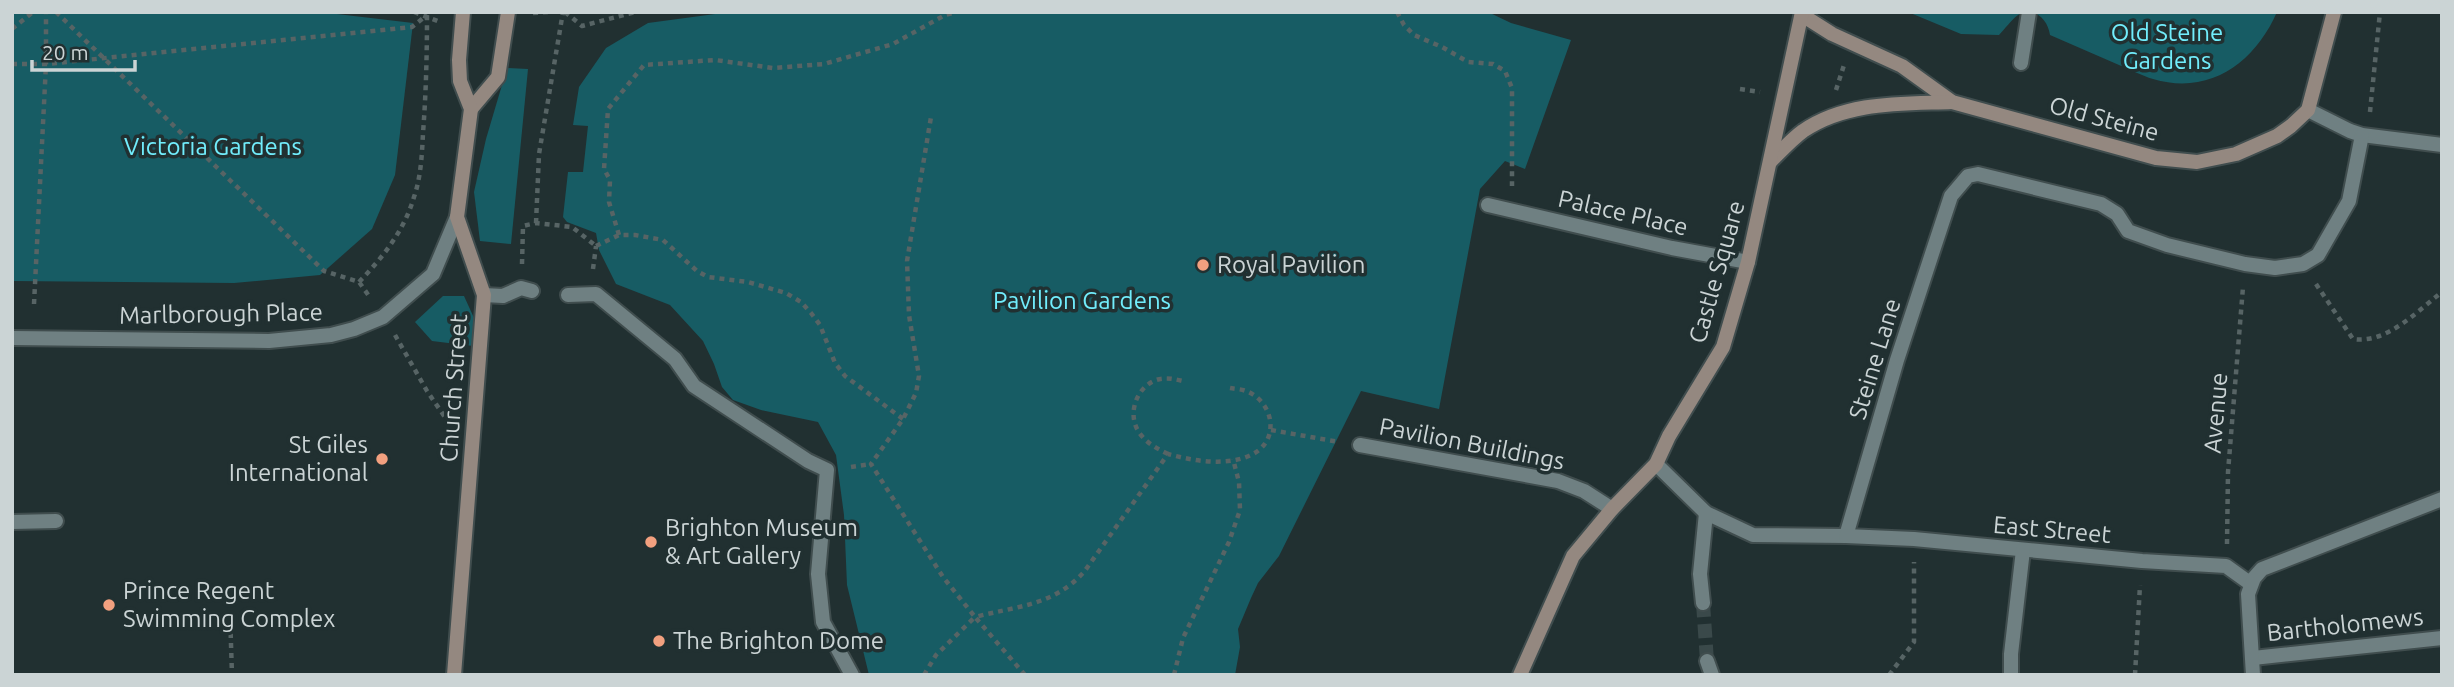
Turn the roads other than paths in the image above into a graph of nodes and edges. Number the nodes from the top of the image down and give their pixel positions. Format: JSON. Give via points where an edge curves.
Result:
{"nodes":[{"id":1,"x":463,"y":12,"type":"edge"},
{"id":2,"x":508,"y":12,"type":"edge"},
{"id":3,"x":2029,"y":12,"type":"edge"},
{"id":4,"x":2334,"y":12,"type":"edge"},
{"id":5,"x":1802,"y":13,"type":"edge"},
{"id":6,"x":2021,"y":63,"type":"dead end"},
{"id":7,"x":1952,"y":102,"type":"junction"},
{"id":8,"x":471,"y":109,"type":"junction"},
{"id":9,"x":2308,"y":110,"type":"junction"},
{"id":10,"x":2356,"y":133,"type":"junction"},
{"id":11,"x":2442,"y":145,"type":"edge"},
{"id":12,"x":1770,"y":162,"type":"junction"},
{"id":13,"x":1488,"y":205,"type":"dead end"},
{"id":14,"x":457,"y":217,"type":"junction"},
{"id":15,"x":1748,"y":262,"type":"junction"},
{"id":16,"x":526,"y":290,"type":"road end"},
{"id":17,"x":484,"y":295,"type":"junction"},
{"id":18,"x":568,"y":295,"type":"dead end"},
{"id":19,"x":12,"y":338,"type":"edge"},
{"id":20,"x":1354,"y":444,"type":"road end"},
{"id":21,"x":1656,"y":464,"type":"junction"},
{"id":22,"x":2442,"y":499,"type":"edge"},
{"id":23,"x":1612,"y":509,"type":"junction"},
{"id":24,"x":1706,"y":513,"type":"junction"},
{"id":25,"x":56,"y":520,"type":"dead end"},
{"id":26,"x":12,"y":522,"type":"edge"},
{"id":27,"x":1846,"y":536,"type":"junction"},
{"id":28,"x":2023,"y":550,"type":"junction"},
{"id":29,"x":2251,"y":584,"type":"junction"},
{"id":30,"x":1703,"y":603,"type":"tunnel mouth"},
{"id":31,"x":2442,"y":638,"type":"edge"},
{"id":32,"x":2253,"y":658,"type":"junction"},
{"id":33,"x":454,"y":675,"type":"edge"},
{"id":34,"x":852,"y":675,"type":"edge"},
{"id":35,"x":1520,"y":675,"type":"edge"},
{"id":36,"x":2011,"y":675,"type":"edge"},
{"id":37,"x":2253,"y":675,"type":"edge"}],
"edges":[{"from":1,"to":8,"type":"street","name":"Church Street","via":[[460,81]]},
{"from":2,"to":8,"type":"street","via":[[498,77]]},
{"from":3,"to":6,"type":"street"},
{"from":4,"to":9,"type":"street"},
{"from":5,"to":7,"type":"street","name":"Old Steine","via":[[1832,34],[1902,66]]},
{"from":5,"to":12,"type":"street","name":"Castle Square"},
{"from":7,"to":9,"type":"street","name":"Old Steine","via":[[2156,158],[2197,162],[2236,154],[2266,141],[2291,127]]},
{"from":7,"to":12,"type":"street","via":[[1870,105],[1829,118],[1803,130]]},
{"from":8,"to":14,"type":"street","name":"Church Street"},
{"from":9,"to":10,"type":"street"},
{"from":10,"to":11,"type":"street"},
{"from":10,"to":27,"type":"street","name":"Steine Lane","via":[[2349,201],[2318,255],[2285,268],[2245,264],[2167,245],[2127,231],[2101,204],[1978,174],[1968,176],[1951,196]]},
{"from":12,"to":15,"type":"street","name":"Castle Square"},
{"from":13,"to":15,"type":"street","name":"Palace Place"},
{"from":14,"to":17,"type":"street","name":"Church Street"},
{"from":14,"to":19,"type":"street","name":"Marlborough Place","via":[[433,274],[383,317],[354,329],[269,341]]},
{"from":15,"to":21,"type":"street","name":"Castle Square","via":[[1723,347]]},
{"from":16,"to":17,"type":"street"},
{"from":17,"to":33,"type":"street","name":"Church Street"},
{"from":18,"to":34,"type":"street","via":[[596,294],[675,359],[694,386],[827,470],[818,575],[823,622]]},
{"from":20,"to":23,"type":"street","name":"Pavilion Buildings","via":[[1558,481]]},
{"from":21,"to":23,"type":"street","name":"Castle Square"},
{"from":21,"to":24,"type":"street","name":"East Street"},
{"from":22,"to":29,"type":"street","via":[[2267,565]]},
{"from":23,"to":35,"type":"street","name":"Castle Square","via":[[1573,556]]},
{"from":24,"to":27,"type":"street","name":"East Street","via":[[1753,535]]},
{"from":24,"to":30,"type":"street","via":[[1700,574]]},
{"from":25,"to":26,"type":"street"},
{"from":27,"to":28,"type":"street","name":"East Street"},
{"from":28,"to":29,"type":"street","name":"East Street","via":[[2226,566]]},
{"from":28,"to":36,"type":"street"},
{"from":29,"to":32,"type":"street","name":"Bartholomews"},
{"from":31,"to":32,"type":"street","name":"Bartholomews"},
{"from":32,"to":37,"type":"street","name":"Bartholomews"}]}
